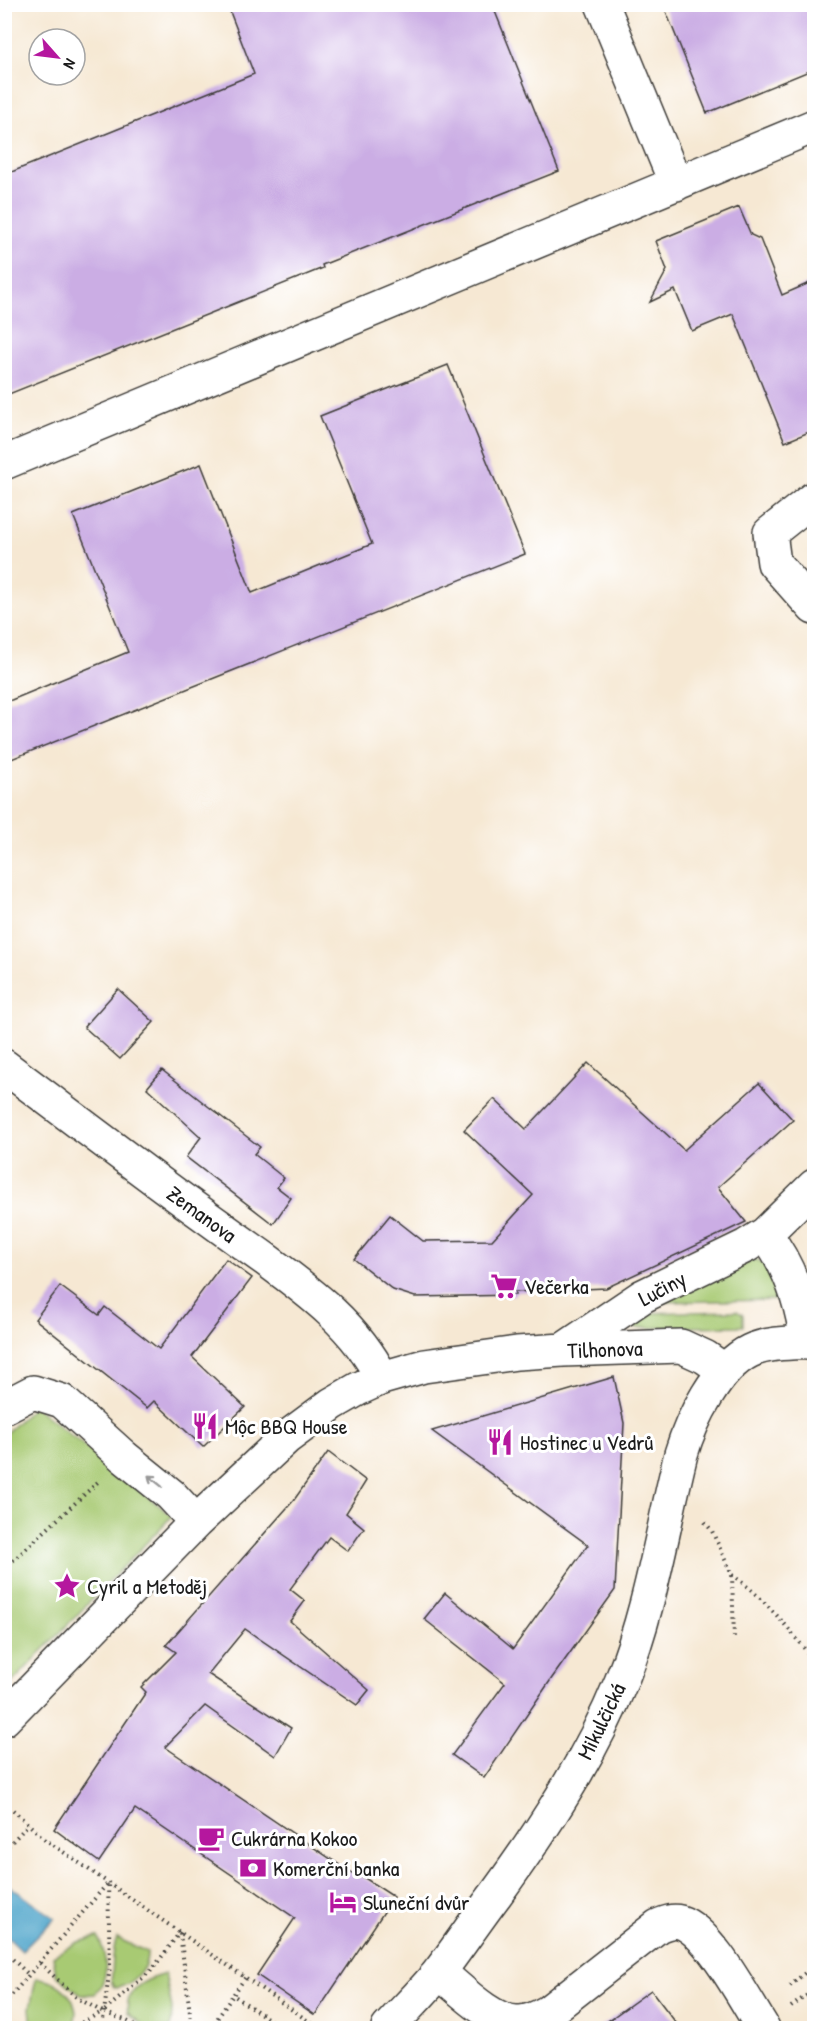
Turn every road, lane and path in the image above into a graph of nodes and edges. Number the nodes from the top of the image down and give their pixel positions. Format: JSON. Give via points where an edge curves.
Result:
{"nodes":[{"id":1,"x":603,"y":4,"type":"edge"},
{"id":2,"x":814,"y":126,"type":"edge"},
{"id":3,"x":676,"y":184,"type":"junction"},
{"id":4,"x":4,"y":463,"type":"edge"},
{"id":5,"x":814,"y":498,"type":"edge"},
{"id":6,"x":814,"y":608,"type":"edge"},
{"id":7,"x":4,"y":1066,"type":"edge"},
{"id":8,"x":814,"y":1186,"type":"edge"},
{"id":9,"x":765,"y":1233,"type":"junction"},
{"id":10,"x":811,"y":1342,"type":"edge"},
{"id":11,"x":563,"y":1350,"type":"junction"},
{"id":12,"x":725,"y":1371,"type":"junction"},
{"id":13,"x":382,"y":1378,"type":"junction"},
{"id":14,"x":4,"y":1407,"type":"edge"},
{"id":15,"x":124,"y":1457,"type":"junction"},
{"id":16,"x":196,"y":1522,"type":"junction"},
{"id":17,"x":705,"y":1522,"type":"dead end"},
{"id":18,"x":4,"y":1569,"type":"edge"},
{"id":19,"x":732,"y":1575,"type":"junction"},
{"id":20,"x":734,"y":1638,"type":"dead end"},
{"id":21,"x":814,"y":1661,"type":"edge"},
{"id":22,"x":4,"y":1719,"type":"edge"},
{"id":23,"x":4,"y":1802,"type":"edge"},
{"id":24,"x":29,"y":1824,"type":"junction"},
{"id":25,"x":4,"y":1850,"type":"edge"},
{"id":26,"x":108,"y":1883,"type":"junction"},
{"id":27,"x":180,"y":1932,"type":"junction"},
{"id":28,"x":4,"y":1951,"type":"edge"},
{"id":29,"x":40,"y":1963,"type":"junction"},
{"id":30,"x":814,"y":1965,"type":"edge"},
{"id":31,"x":439,"y":1971,"type":"junction"},
{"id":32,"x":29,"y":1975,"type":"junction"},
{"id":33,"x":245,"y":1978,"type":"junction"},
{"id":34,"x":790,"y":1986,"type":"dead end"},
{"id":35,"x":233,"y":1995,"type":"junction"},
{"id":36,"x":4,"y":2004,"type":"edge"},
{"id":37,"x":103,"y":2012,"type":"junction"},
{"id":38,"x":191,"y":2021,"type":"junction"},
{"id":39,"x":317,"y":2027,"type":"edge"},
{"id":40,"x":71,"y":2028,"type":"edge"},
{"id":41,"x":102,"y":2028,"type":"edge"},
{"id":42,"x":139,"y":2028,"type":"edge"},
{"id":43,"x":187,"y":2028,"type":"edge"},
{"id":44,"x":206,"y":2028,"type":"edge"},
{"id":45,"x":211,"y":2028,"type":"edge"},
{"id":46,"x":282,"y":2028,"type":"edge"},
{"id":47,"x":388,"y":2028,"type":"edge"},
{"id":48,"x":763,"y":2028,"type":"edge"}],
"edges":[{"from":1,"to":3,"type":"street"},
{"from":2,"to":3,"type":"street"},
{"from":3,"to":4,"type":"street"},
{"from":5,"to":6,"type":"street","via":[[770,534],[774,563]]},
{"from":7,"to":13,"type":"street","name":"Zemanova","via":[[299,1284],[368,1351]]},
{"from":8,"to":9,"type":"street","name":"Lučiny"},
{"from":9,"to":10,"type":"street","via":[[798,1293]]},
{"from":9,"to":11,"type":"street","name":"Lučiny","via":[[643,1296]]},
{"from":10,"to":12,"type":"street","via":[[763,1346]]},
{"from":11,"to":12,"type":"street","name":"Tilhonova","via":[[681,1346],[705,1356]]},
{"from":11,"to":13,"type":"street","name":"Tilhonova","via":[[447,1362]]},
{"from":12,"to":31,"type":"street","name":"Mikulčická","via":[[687,1435],[643,1620],[608,1712],[559,1803]]},
{"from":13,"to":16,"type":"street","name":"Tilhonova","via":[[332,1404],[300,1427]]},
{"from":14,"to":15,"type":"street","via":[[33,1392],[62,1401]]},
{"from":16,"to":15,"type":"street","one_way":true,"via":[[171,1495]]},
{"from":15,"to":18,"type":"path"},
{"from":16,"to":22,"type":"street","name":"Tilhonova"},
{"from":17,"to":19,"type":"path"},
{"from":19,"to":20,"type":"path"},
{"from":19,"to":21,"type":"path","via":[[788,1627]]},
{"from":23,"to":24,"type":"path"},
{"from":24,"to":25,"type":"path"},
{"from":24,"to":26,"type":"path"},
{"from":26,"to":27,"type":"path"},
{"from":26,"to":29,"type":"path"},
{"from":26,"to":37,"type":"path","via":[[110,1966]]},
{"from":27,"to":33,"type":"path"},
{"from":27,"to":37,"type":"path","via":[[152,1970]]},
{"from":27,"to":38,"type":"path"},
{"from":28,"to":32,"type":"path"},
{"from":29,"to":32,"type":"path"},
{"from":29,"to":37,"type":"path","via":[[77,1998]]},
{"from":30,"to":34,"type":"path"},
{"from":31,"to":47,"type":"street","name":"Mikulčická"},
{"from":31,"to":48,"type":"street","via":[[488,2011],[519,2023],[548,2012],[658,1926],[680,1922],[711,1947]]},
{"from":32,"to":36,"type":"path"},
{"from":33,"to":35,"type":"path"},
{"from":33,"to":39,"type":"path"},
{"from":35,"to":45,"type":"path"},
{"from":35,"to":46,"type":"path"},
{"from":37,"to":40,"type":"path"},
{"from":37,"to":41,"type":"path"},
{"from":37,"to":42,"type":"path"},
{"from":38,"to":43,"type":"path"},
{"from":38,"to":44,"type":"path"}]}
